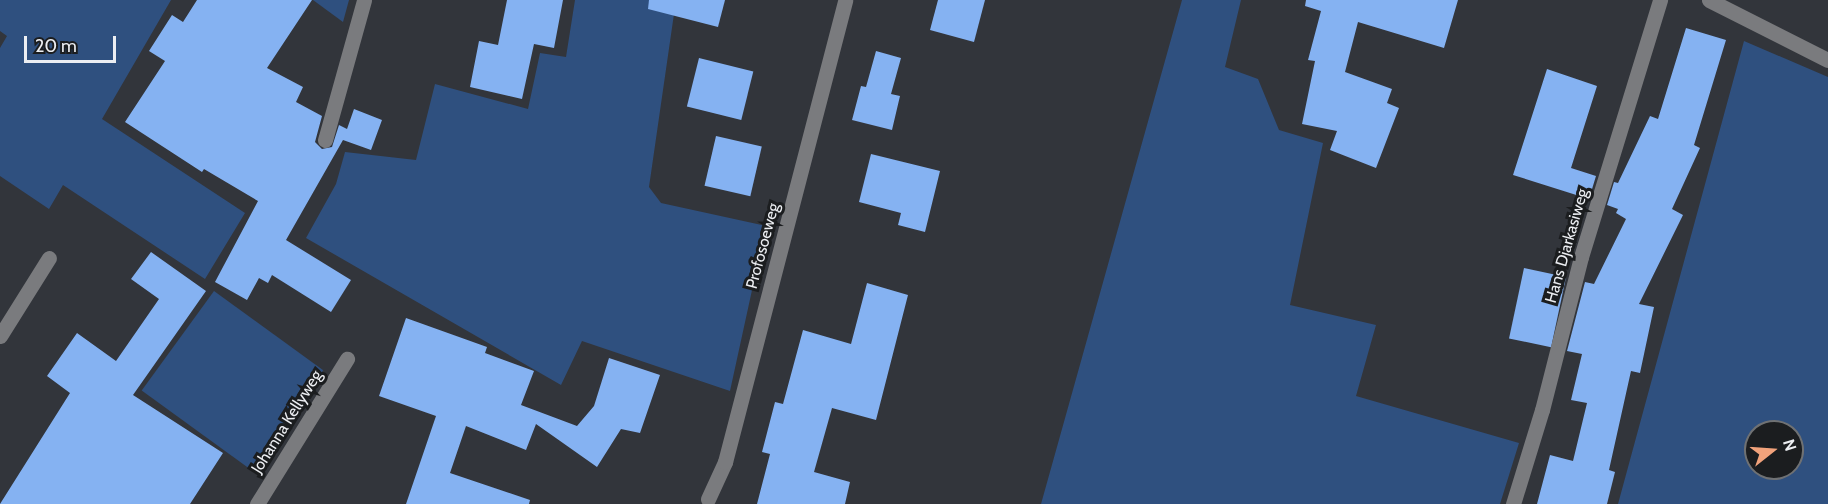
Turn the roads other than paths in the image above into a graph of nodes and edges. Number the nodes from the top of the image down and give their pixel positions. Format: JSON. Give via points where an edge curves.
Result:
{"nodes":[{"id":1,"x":364,"y":0,"type":"edge"},
{"id":2,"x":846,"y":0,"type":"edge"},
{"id":3,"x":1660,"y":0,"type":"edge"},
{"id":4,"x":1709,"y":0,"type":"edge"},
{"id":5,"x":1828,"y":60,"type":"edge"},
{"id":6,"x":325,"y":141,"type":"dead end"},
{"id":7,"x":49,"y":258,"type":"dead end"},
{"id":8,"x":0,"y":336,"type":"edge"},
{"id":9,"x":347,"y":359,"type":"dead end"},
{"id":10,"x":708,"y":499,"type":"dead end"},
{"id":11,"x":257,"y":504,"type":"edge"},
{"id":12,"x":1513,"y":504,"type":"edge"}],
"edges":[{"from":1,"to":6,"type":"street"},
{"from":2,"to":10,"type":"street","name":"Profosoeweg","via":[[725,462]]},
{"from":3,"to":12,"type":"street","name":"Hans Djarkasiweg","via":[[1581,257],[1542,410]]},
{"from":4,"to":5,"type":"street"},
{"from":7,"to":8,"type":"street"},
{"from":9,"to":11,"type":"street","name":"Johanna Kellyweg"}]}
